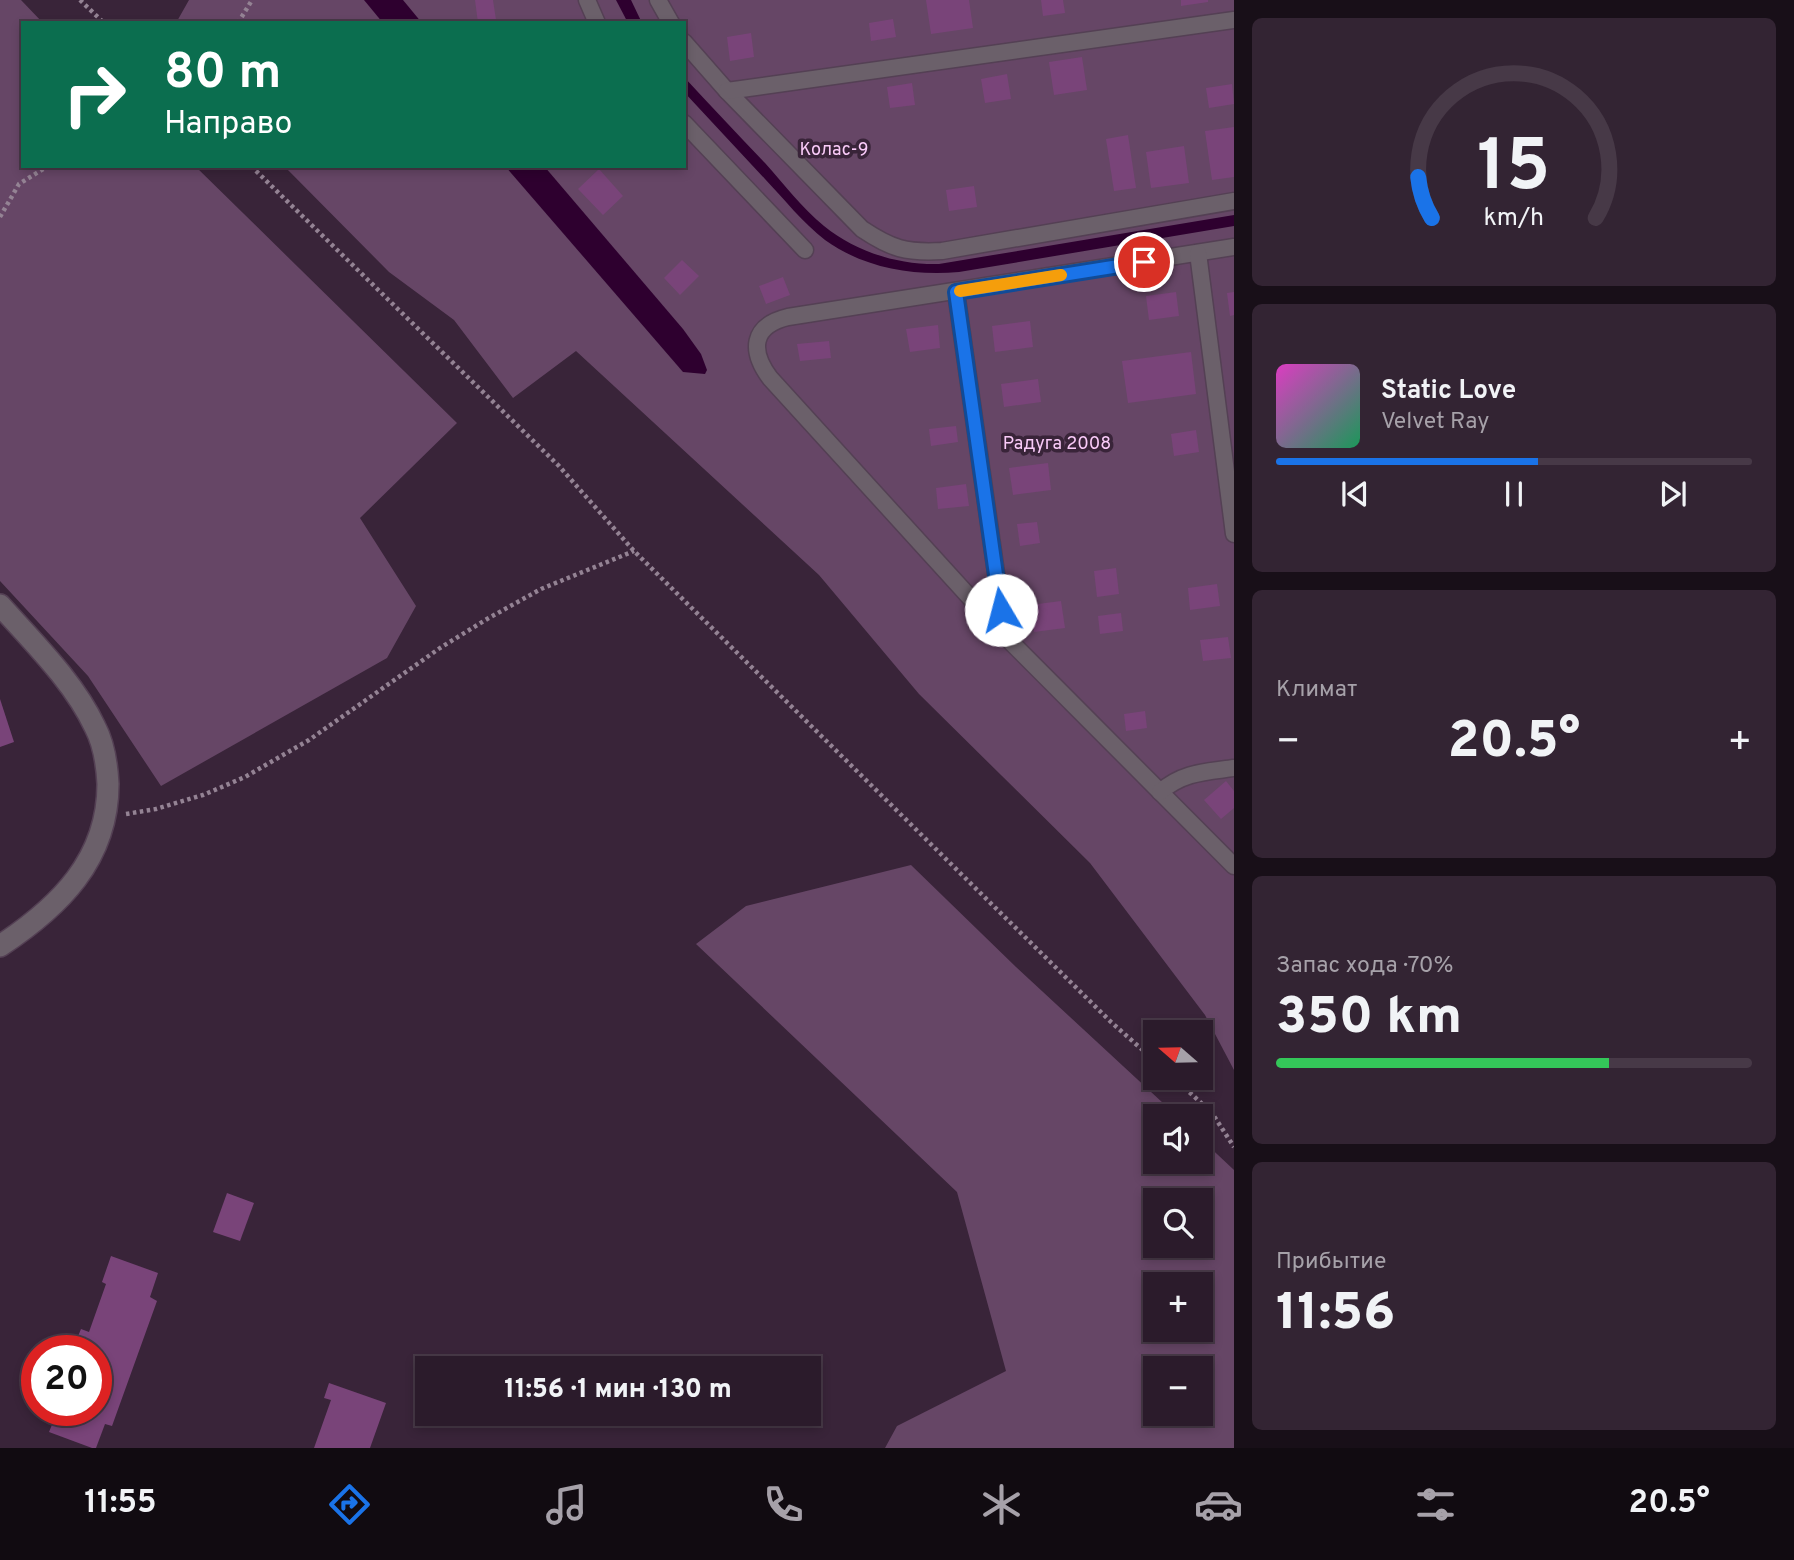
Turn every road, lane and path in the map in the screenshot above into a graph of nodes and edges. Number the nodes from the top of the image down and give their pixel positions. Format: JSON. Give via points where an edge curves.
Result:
{"nodes":[{"id":1,"x":80,"y":0,"type":"edge"},
{"id":2,"x":251,"y":0,"type":"edge"},
{"id":3,"x":587,"y":0,"type":"edge"},
{"id":4,"x":658,"y":0,"type":"edge"},
{"id":5,"x":1234,"y":20,"type":"edge"},
{"id":6,"x":102,"y":21,"type":"edge"},
{"id":7,"x":239,"y":21,"type":"edge"},
{"id":8,"x":596,"y":21,"type":"edge"},
{"id":9,"x":670,"y":21,"type":"edge"},
{"id":10,"x":686,"y":44,"type":"edge"},
{"id":11,"x":727,"y":91,"type":"junction"},
{"id":12,"x":686,"y":125,"type":"edge"},
{"id":13,"x":44,"y":168,"type":"edge"},
{"id":14,"x":253,"y":168,"type":"edge"},
{"id":15,"x":1234,"y":201,"type":"edge"},
{"id":16,"x":0,"y":217,"type":"edge"},
{"id":17,"x":1234,"y":247,"type":"edge"},
{"id":18,"x":805,"y":250,"type":"dead end"},
{"id":19,"x":1198,"y":253,"type":"junction"},
{"id":20,"x":956,"y":292,"type":"junction"},
{"id":21,"x":1234,"y":534,"type":"edge"},
{"id":22,"x":634,"y":551,"type":"junction"},
{"id":23,"x":0,"y":605,"type":"edge"},
{"id":24,"x":1005,"y":636,"type":"junction"},
{"id":25,"x":1234,"y":768,"type":"edge"},
{"id":26,"x":1160,"y":792,"type":"junction"},
{"id":27,"x":105,"y":818,"type":"junction"},
{"id":28,"x":1234,"y":866,"type":"edge"},
{"id":29,"x":0,"y":946,"type":"edge"},
{"id":30,"x":1143,"y":1050,"type":"edge"},
{"id":31,"x":1187,"y":1090,"type":"edge"},
{"id":32,"x":1234,"y":1147,"type":"edge"}],
"edges":[{"from":1,"to":6,"type":"path"},
{"from":2,"to":7,"type":"path"},
{"from":3,"to":8,"type":"lane"},
{"from":4,"to":9,"type":"lane"},
{"from":5,"to":11,"type":"lane"},
{"from":10,"to":11,"type":"lane"},
{"from":11,"to":15,"type":"lane","via":[[862,229],[899,249],[942,251]]},
{"from":12,"to":18,"type":"lane"},
{"from":13,"to":16,"type":"path","via":[[19,184]]},
{"from":14,"to":22,"type":"path","via":[[559,466]]},
{"from":17,"to":19,"type":"lane"},
{"from":19,"to":20,"type":"lane"},
{"from":19,"to":21,"type":"lane"},
{"from":20,"to":24,"type":"lane"},
{"from":20,"to":24,"type":"lane","via":[[777,320],[761,332],[757,349],[770,378]]},
{"from":22,"to":27,"type":"path","via":[[541,589],[487,619],[309,740],[245,777],[156,809]]},
{"from":22,"to":30,"type":"path"},
{"from":23,"to":27,"type":"street","via":[[57,670],[96,728],[107,772]]},
{"from":24,"to":26,"type":"lane"},
{"from":25,"to":26,"type":"lane","via":[[1185,776]]},
{"from":26,"to":28,"type":"lane"},
{"from":27,"to":29,"type":"street","via":[[93,852],[69,888]]},
{"from":31,"to":32,"type":"path","via":[[1213,1113]]}]}
